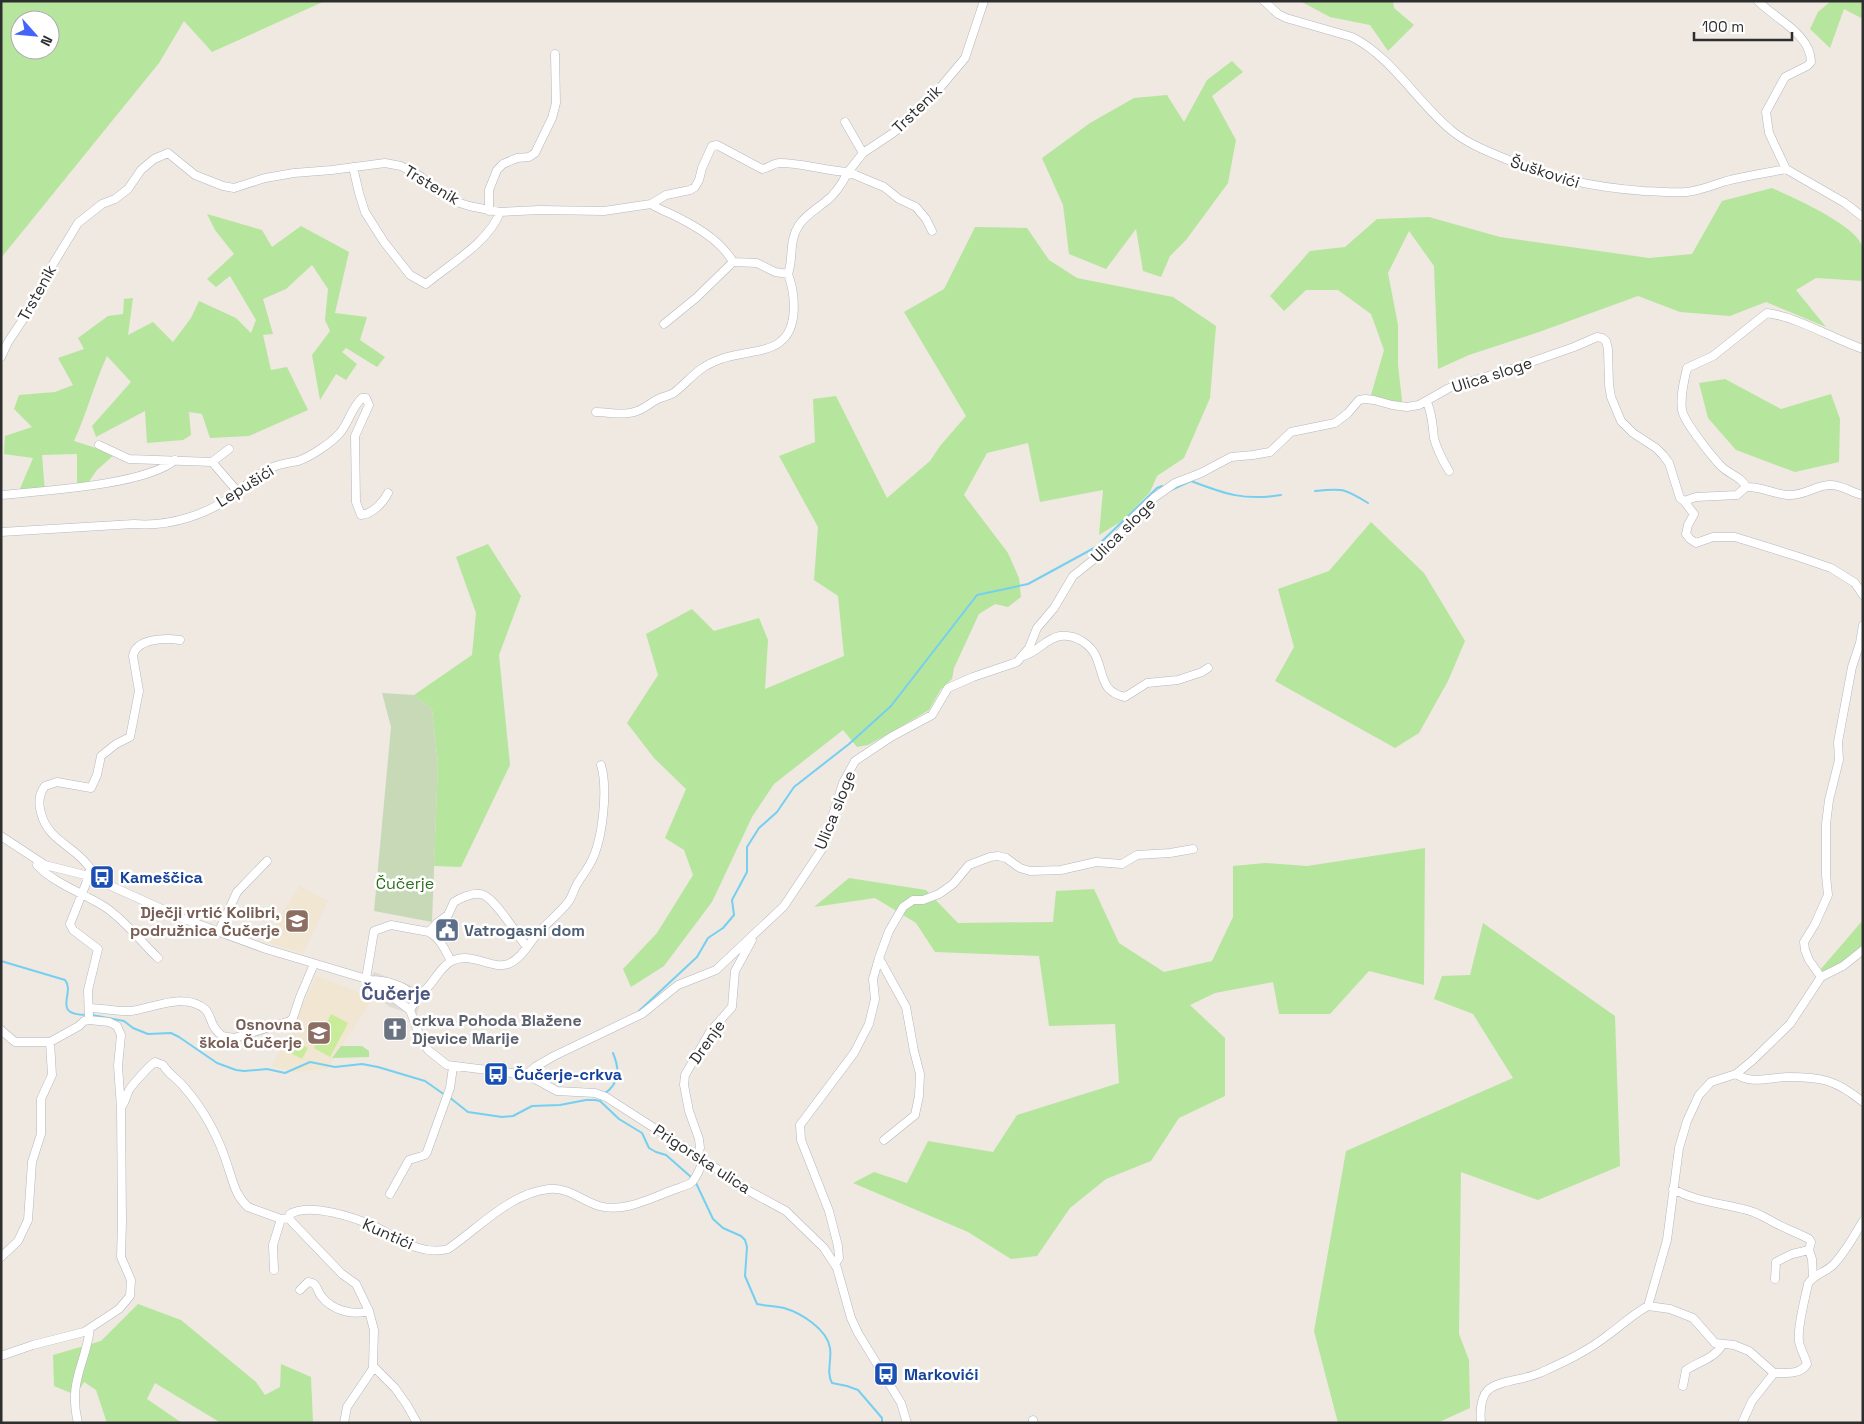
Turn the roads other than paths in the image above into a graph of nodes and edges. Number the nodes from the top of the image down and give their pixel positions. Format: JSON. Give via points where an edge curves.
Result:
{"nodes":[{"id":1,"x":984,"y":1,"type":"edge"},
{"id":2,"x":1264,"y":1,"type":"edge"},
{"id":3,"x":1758,"y":1,"type":"edge"},
{"id":4,"x":555,"y":54,"type":"dead end"},
{"id":5,"x":845,"y":122,"type":"dead end"},
{"id":6,"x":864,"y":153,"type":"junction"},
{"id":7,"x":353,"y":167,"type":"junction"},
{"id":8,"x":1786,"y":169,"type":"junction"},
{"id":9,"x":848,"y":172,"type":"junction"},
{"id":10,"x":652,"y":204,"type":"junction"},
{"id":11,"x":489,"y":211,"type":"junction"},
{"id":12,"x":500,"y":212,"type":"junction"},
{"id":13,"x":1861,"y":213,"type":"edge"},
{"id":14,"x":932,"y":231,"type":"dead end"},
{"id":15,"x":733,"y":262,"type":"junction"},
{"id":16,"x":788,"y":274,"type":"junction"},
{"id":17,"x":664,"y":324,"type":"dead end"},
{"id":18,"x":1863,"y":349,"type":"edge"},
{"id":19,"x":1,"y":358,"type":"edge"},
{"id":20,"x":1427,"y":402,"type":"junction"},
{"id":21,"x":596,"y":412,"type":"dead end"},
{"id":22,"x":100,"y":445,"type":"dead end"},
{"id":23,"x":229,"y":449,"type":"dead end"},
{"id":24,"x":175,"y":460,"type":"junction"},
{"id":25,"x":212,"y":462,"type":"junction"},
{"id":26,"x":1450,"y":471,"type":"dead end"},
{"id":27,"x":1746,"y":486,"type":"junction"},
{"id":28,"x":238,"y":492,"type":"junction"},
{"id":29,"x":388,"y":493,"type":"dead end"},
{"id":30,"x":1,"y":495,"type":"edge"},
{"id":31,"x":1863,"y":495,"type":"edge"},
{"id":32,"x":1684,"y":502,"type":"junction"},
{"id":33,"x":1,"y":532,"type":"edge"},
{"id":34,"x":1863,"y":595,"type":"edge"},
{"id":35,"x":1863,"y":625,"type":"edge"},
{"id":36,"x":180,"y":640,"type":"dead end"},
{"id":37,"x":1023,"y":656,"type":"junction"},
{"id":38,"x":1208,"y":668,"type":"dead end"},
{"id":39,"x":601,"y":765,"type":"dead end"},
{"id":40,"x":1,"y":836,"type":"edge"},
{"id":41,"x":1193,"y":849,"type":"dead end"},
{"id":42,"x":36,"y":861,"type":"junction"},
{"id":43,"x":267,"y":861,"type":"dead end"},
{"id":44,"x":89,"y":876,"type":"junction"},
{"id":45,"x":81,"y":893,"type":"junction"},
{"id":46,"x":219,"y":931,"type":"junction"},
{"id":47,"x":429,"y":932,"type":"junction"},
{"id":48,"x":756,"y":933,"type":"junction"},
{"id":49,"x":527,"y":947,"type":"junction"},
{"id":50,"x":1863,"y":950,"type":"edge"},
{"id":51,"x":158,"y":958,"type":"dead end"},
{"id":52,"x":879,"y":958,"type":"junction"},
{"id":53,"x":451,"y":961,"type":"junction"},
{"id":54,"x":314,"y":964,"type":"junction"},
{"id":55,"x":1821,"y":977,"type":"junction"},
{"id":56,"x":368,"y":979,"type":"junction"},
{"id":57,"x":414,"y":997,"type":"junction"},
{"id":58,"x":410,"y":1010,"type":"junction"},
{"id":59,"x":89,"y":1015,"type":"junction"},
{"id":60,"x":1,"y":1030,"type":"edge"},
{"id":61,"x":1,"y":1038,"type":"edge"},
{"id":62,"x":15,"y":1042,"type":"junction"},
{"id":63,"x":50,"y":1042,"type":"junction"},
{"id":64,"x":453,"y":1067,"type":"junction"},
{"id":65,"x":1736,"y":1074,"type":"junction"},
{"id":66,"x":526,"y":1075,"type":"junction"},
{"id":67,"x":1863,"y":1102,"type":"edge"},
{"id":68,"x":121,"y":1108,"type":"junction"},
{"id":69,"x":884,"y":1140,"type":"dead end"},
{"id":70,"x":697,"y":1155,"type":"junction"},
{"id":71,"x":704,"y":1160,"type":"junction"},
{"id":72,"x":1673,"y":1190,"type":"junction"},
{"id":73,"x":390,"y":1194,"type":"dead end"},
{"id":74,"x":289,"y":1218,"type":"junction"},
{"id":75,"x":281,"y":1219,"type":"junction"},
{"id":76,"x":1863,"y":1221,"type":"edge"},
{"id":77,"x":1809,"y":1250,"type":"junction"},
{"id":78,"x":1,"y":1258,"type":"edge"},
{"id":79,"x":834,"y":1264,"type":"junction"},
{"id":80,"x":274,"y":1270,"type":"dead end"},
{"id":81,"x":1814,"y":1278,"type":"junction"},
{"id":82,"x":1775,"y":1279,"type":"dead end"},
{"id":83,"x":300,"y":1290,"type":"dead end"},
{"id":84,"x":1648,"y":1306,"type":"junction"},
{"id":85,"x":369,"y":1311,"type":"junction"},
{"id":86,"x":90,"y":1329,"type":"junction"},
{"id":87,"x":1722,"y":1345,"type":"junction"},
{"id":88,"x":1,"y":1356,"type":"edge"},
{"id":89,"x":374,"y":1367,"type":"junction"},
{"id":90,"x":1774,"y":1373,"type":"junction"},
{"id":91,"x":1683,"y":1386,"type":"dead end"},
{"id":92,"x":78,"y":1423,"type":"edge"},
{"id":93,"x":344,"y":1423,"type":"edge"},
{"id":94,"x":417,"y":1423,"type":"edge"},
{"id":95,"x":907,"y":1423,"type":"edge"},
{"id":96,"x":1480,"y":1423,"type":"edge"},
{"id":97,"x":1742,"y":1423,"type":"edge"}],
"edges":[{"from":1,"to":6,"type":"street","name":"Trstenik","via":[[965,58],[914,115]]},
{"from":2,"to":8,"type":"street","name":"Šuškovići","via":[[1286,18],[1362,42],[1394,70],[1417,98],[1454,133],[1483,150],[1530,169],[1582,184],[1665,192],[1687,192]]},
{"from":3,"to":8,"type":"street","via":[[1796,32],[1812,59],[1807,66],[1785,77],[1766,112],[1769,133]]},
{"from":4,"to":11,"type":"street","via":[[556,103],[552,118],[535,153],[517,158],[497,170],[489,190]]},
{"from":5,"to":6,"type":"street"},
{"from":6,"to":9,"type":"street","name":"Trstenik"},
{"from":7,"to":11,"type":"street","name":"Trstenik","via":[[385,163],[401,166],[420,176],[440,194]]},
{"from":7,"to":12,"type":"street","via":[[365,212],[410,276],[426,284],[478,243],[491,230]]},
{"from":7,"to":19,"type":"street","name":"Trstenik","via":[[266,178],[234,188],[195,175],[168,153],[154,158],[128,189],[78,223]]},
{"from":8,"to":13,"type":"street"},
{"from":9,"to":10,"type":"street","name":"Trstenik","via":[[781,163],[762,169],[717,145],[708,152],[695,187],[666,195]]},
{"from":9,"to":14,"type":"street","name":"Trstenik","via":[[884,187],[899,200],[916,207]]},
{"from":9,"to":16,"type":"street","name":"Trstenik","via":[[837,191],[799,224],[791,244]]},
{"from":10,"to":12,"type":"street","name":"Trstenik","via":[[604,211]]},
{"from":10,"to":15,"type":"street","via":[[707,235],[723,248]]},
{"from":11,"to":12,"type":"street","name":"Trstenik"},
{"from":15,"to":16,"type":"street","via":[[757,263]]},
{"from":15,"to":17,"type":"street"},
{"from":16,"to":21,"type":"street","name":"Trstenik","via":[[794,314],[781,342],[703,366],[673,394],[634,412]]},
{"from":18,"to":27,"type":"street","via":[[1782,315],[1767,313],[1714,356],[1687,368],[1682,412],[1710,454]]},
{"from":20,"to":26,"type":"street","via":[[1438,450]]},
{"from":20,"to":32,"type":"street","name":"Ulica sloge","via":[[1448,388],[1602,338],[1608,349],[1608,385],[1621,421],[1664,455]]},
{"from":20,"to":37,"type":"street","name":"Ulica sloge","via":[[1408,407],[1359,400],[1335,423],[1291,432],[1270,452],[1231,456],[1175,483],[1155,497],[1108,548],[1073,576],[1037,628]]},
{"from":22,"to":24,"type":"street","via":[[129,460]]},
{"from":23,"to":25,"type":"street"},
{"from":24,"to":25,"type":"street"},
{"from":24,"to":30,"type":"street","via":[[158,470],[120,481]]},
{"from":25,"to":28,"type":"street"},
{"from":27,"to":31,"type":"street","via":[[1789,495],[1831,484]]},
{"from":27,"to":32,"type":"street","via":[[1737,495],[1696,497]]},
{"from":28,"to":29,"type":"street","name":"Lepušići","via":[[269,468],[299,460],[317,450],[340,433],[358,402],[366,398],[369,404],[355,436],[358,512],[361,515],[372,512]]},
{"from":28,"to":33,"type":"street","name":"Lepušići","via":[[182,520],[165,524]]},
{"from":32,"to":34,"type":"street","via":[[1694,514],[1686,534],[1696,543],[1713,537],[1735,537],[1831,568],[1855,583]]},
{"from":35,"to":55,"type":"street","via":[[1852,667],[1838,742],[1839,760],[1829,800],[1826,824],[1828,895],[1804,942],[1804,950]]},
{"from":36,"to":44,"type":"street","via":[[154,640],[137,648],[133,656],[139,691],[130,737],[101,756],[91,788],[57,782],[45,786],[40,797],[45,827],[85,861],[90,868]]},
{"from":37,"to":38,"type":"street","via":[[1055,637],[1080,639],[1097,657],[1102,678],[1110,690],[1125,697],[1147,683],[1178,680]]},
{"from":37,"to":48,"type":"street","name":"Ulica sloge","via":[[1017,662],[948,688],[932,715],[855,761],[843,784],[822,849],[784,906]]},
{"from":39,"to":49,"type":"street","via":[[604,811],[596,851],[570,899]]},
{"from":40,"to":42,"type":"street"},
{"from":41,"to":52,"type":"street","via":[[1170,854],[1137,855],[1122,864],[1096,862],[1061,870],[1038,871],[1020,868],[1006,858],[990,856],[969,865],[953,884],[939,894],[924,900],[912,900],[903,907]]},
{"from":42,"to":44,"type":"street"},
{"from":42,"to":45,"type":"street","via":[[37,866]]},
{"from":43,"to":46,"type":"street","via":[[238,892]]},
{"from":44,"to":45,"type":"street"},
{"from":44,"to":46,"type":"street","via":[[184,919]]},
{"from":45,"to":51,"type":"street","via":[[127,924]]},
{"from":45,"to":59,"type":"street","via":[[70,924],[79,936],[98,949],[88,990]]},
{"from":46,"to":54,"type":"street"},
{"from":47,"to":49,"type":"street","via":[[448,915],[454,902],[480,894],[506,917]]},
{"from":47,"to":53,"type":"street","via":[[439,938]]},
{"from":47,"to":56,"type":"street","via":[[391,925],[374,931]]},
{"from":48,"to":66,"type":"street","name":"Ulica sloge","via":[[716,970],[678,985],[642,1014],[554,1056]]},
{"from":48,"to":70,"type":"street","name":"Drenje","via":[[735,971],[732,1007],[710,1032],[686,1075],[684,1085],[688,1111],[699,1139]]},
{"from":49,"to":53,"type":"street","via":[[519,957],[503,965],[467,958]]},
{"from":50,"to":55,"type":"street","via":[[1843,966]]},
{"from":52,"to":69,"type":"street","via":[[906,1007],[920,1074],[915,1115]]},
{"from":52,"to":79,"type":"street","via":[[873,979],[875,998],[869,1024],[854,1053],[800,1125],[802,1140],[829,1211],[838,1246],[839,1258]]},
{"from":53,"to":57,"type":"street","via":[[423,992]]},
{"from":54,"to":56,"type":"street"},
{"from":54,"to":59,"type":"street","via":[[290,1021],[234,1038],[222,1036],[206,1011],[190,1002]]},
{"from":55,"to":65,"type":"street","via":[[1790,1024]]},
{"from":56,"to":57,"type":"street","via":[[393,984],[408,990]]},
{"from":56,"to":58,"type":"street"},
{"from":57,"to":58,"type":"street"},
{"from":58,"to":64,"type":"street","name":"Prigorska ulica","via":[[428,1050]]},
{"from":59,"to":63,"type":"street","via":[[79,1026]]},
{"from":59,"to":68,"type":"street","via":[[109,1022],[119,1030]]},
{"from":60,"to":62,"type":"street"},
{"from":61,"to":62,"type":"street"},
{"from":62,"to":63,"type":"street"},
{"from":63,"to":78,"type":"street","via":[[52,1074],[42,1099],[41,1134],[32,1162],[28,1220],[18,1241]]},
{"from":64,"to":66,"type":"street","name":"Prigorska ulica"},
{"from":64,"to":73,"type":"street","via":[[448,1095],[427,1152],[410,1160]]},
{"from":65,"to":67,"type":"street","via":[[1746,1080],[1822,1079],[1844,1087]]},
{"from":65,"to":72,"type":"street","via":[[1711,1082],[1699,1095],[1679,1148]]},
{"from":66,"to":70,"type":"street","name":"Prigorska ulica","via":[[557,1091],[597,1094],[606,1098]]},
{"from":68,"to":75,"type":"street","via":[[134,1083],[150,1066],[155,1062],[163,1065],[169,1075],[183,1085],[214,1131],[240,1199],[248,1207]]},
{"from":68,"to":86,"type":"street","via":[[121,1257],[131,1280],[130,1296],[119,1309]]},
{"from":70,"to":71,"type":"street","name":"Prigorska ulica"},
{"from":71,"to":74,"type":"street","name":"Kuntići","via":[[693,1180],[628,1206],[600,1207],[572,1193],[550,1189],[514,1202],[448,1249],[438,1252],[415,1247],[374,1226],[322,1210],[294,1212]]},
{"from":71,"to":79,"type":"street","name":"Prigorska ulica","via":[[790,1214],[824,1248]]},
{"from":72,"to":77,"type":"street","via":[[1705,1202],[1763,1216],[1809,1240]]},
{"from":72,"to":84,"type":"street","via":[[1667,1240]]},
{"from":74,"to":75,"type":"street"},
{"from":74,"to":85,"type":"street","via":[[342,1274],[356,1284]]},
{"from":75,"to":80,"type":"street","via":[[273,1245]]},
{"from":76,"to":81,"type":"street","via":[[1838,1259]]},
{"from":77,"to":81,"type":"street"},
{"from":77,"to":82,"type":"street","via":[[1776,1262]]},
{"from":79,"to":95,"type":"street","name":"Prigorska ulica","via":[[854,1326],[901,1403]]},
{"from":81,"to":90,"type":"street","via":[[1808,1284],[1799,1336],[1807,1364],[1797,1372]]},
{"from":83,"to":85,"type":"street","via":[[312,1282],[322,1298],[337,1308],[356,1314]]},
{"from":84,"to":87,"type":"street","via":[[1670,1309],[1693,1318],[1715,1344]]},
{"from":84,"to":96,"type":"street","via":[[1579,1354],[1537,1375],[1496,1385],[1484,1395]]},
{"from":85,"to":89,"type":"street","via":[[374,1330]]},
{"from":86,"to":88,"type":"street"},
{"from":86,"to":92,"type":"street","via":[[74,1388]]},
{"from":87,"to":90,"type":"street","via":[[1734,1345],[1749,1351]]},
{"from":87,"to":91,"type":"street","via":[[1716,1353],[1686,1370]]},
{"from":89,"to":93,"type":"street","via":[[347,1407]]},
{"from":89,"to":94,"type":"street","via":[[395,1388]]},
{"from":90,"to":97,"type":"street","via":[[1752,1401]]}]}
